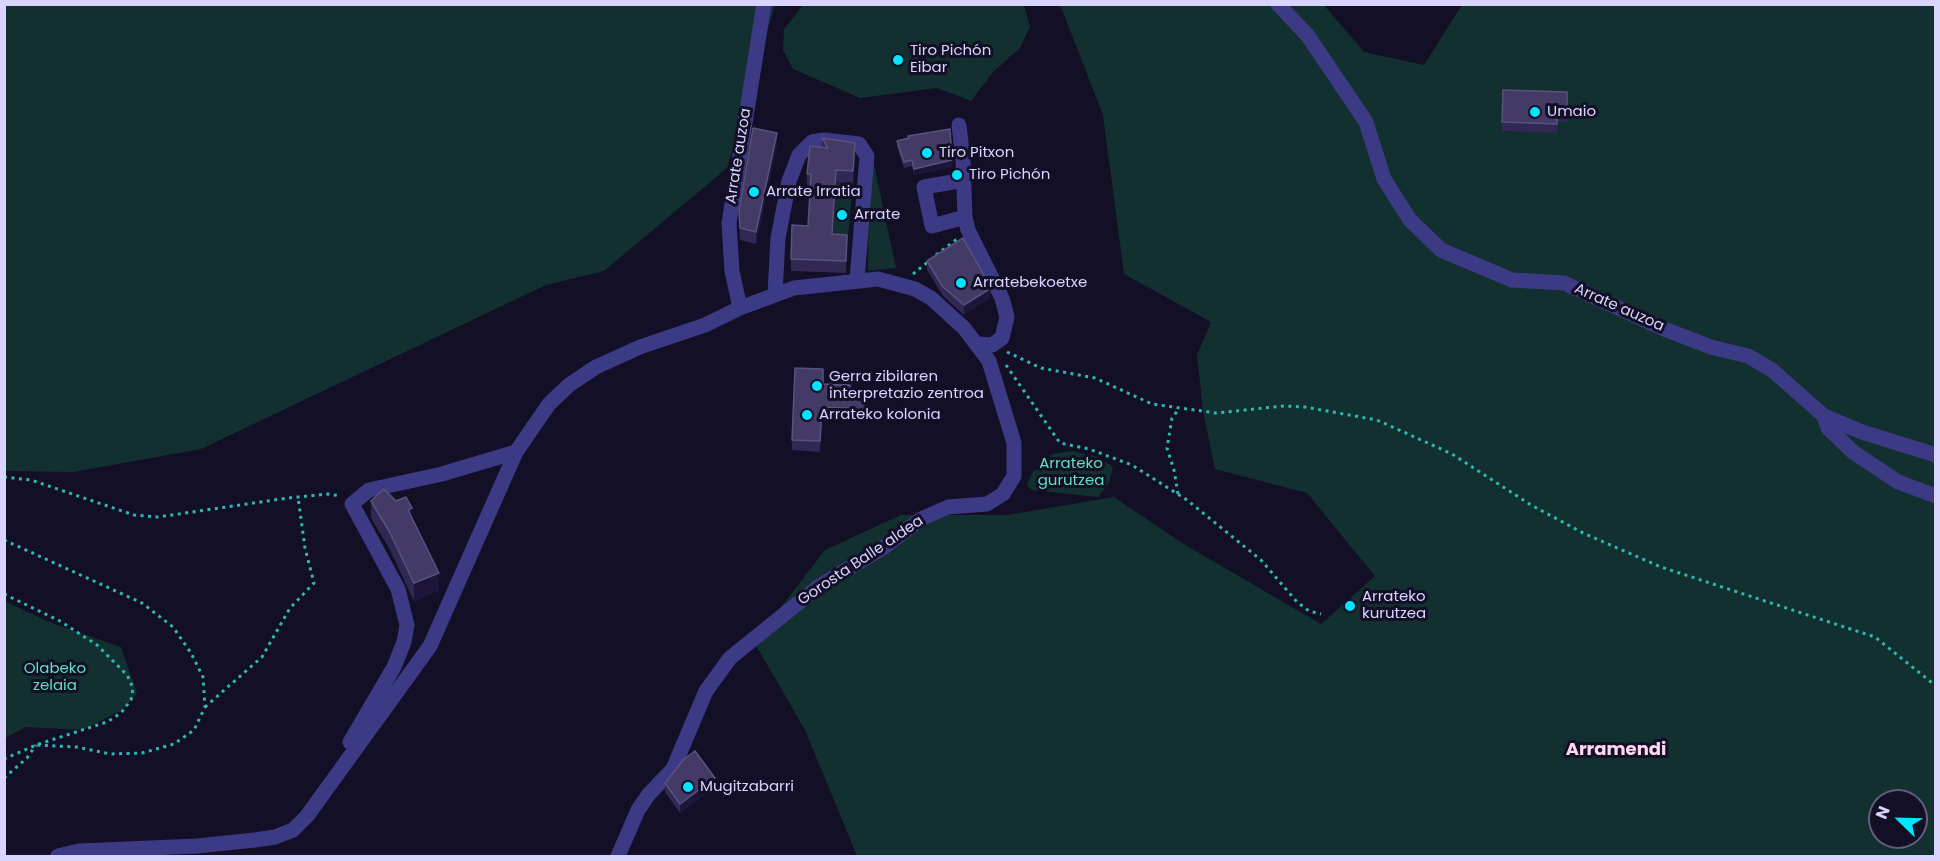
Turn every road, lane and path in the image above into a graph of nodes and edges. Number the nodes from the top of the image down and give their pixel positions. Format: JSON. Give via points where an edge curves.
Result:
{"nodes":[{"id":1,"x":764,"y":4,"type":"edge"},
{"id":2,"x":1278,"y":4,"type":"edge"},
{"id":3,"x":959,"y":125,"type":"dead end"},
{"id":4,"x":964,"y":180,"type":"junction"},
{"id":5,"x":967,"y":224,"type":"junction"},
{"id":6,"x":856,"y":280,"type":"junction"},
{"id":7,"x":899,"y":284,"type":"junction"},
{"id":8,"x":775,"y":294,"type":"junction"},
{"id":9,"x":740,"y":308,"type":"junction"},
{"id":10,"x":985,"y":345,"type":"junction"},
{"id":11,"x":1004,"y":361,"type":"dead end"},
{"id":12,"x":1179,"y":409,"type":"junction"},
{"id":13,"x":1824,"y":416,"type":"junction"},
{"id":14,"x":516,"y":452,"type":"junction"},
{"id":15,"x":1935,"y":455,"type":"edge"},
{"id":16,"x":4,"y":477,"type":"edge"},
{"id":17,"x":1178,"y":494,"type":"junction"},
{"id":18,"x":1935,"y":496,"type":"edge"},
{"id":19,"x":298,"y":497,"type":"junction"},
{"id":20,"x":352,"y":504,"type":"junction"},
{"id":21,"x":4,"y":540,"type":"edge"},
{"id":22,"x":4,"y":594,"type":"edge"},
{"id":23,"x":1321,"y":614,"type":"dead end"},
{"id":24,"x":1935,"y":686,"type":"edge"},
{"id":25,"x":205,"y":707,"type":"junction"},
{"id":26,"x":36,"y":745,"type":"junction"},
{"id":27,"x":4,"y":759,"type":"edge"},
{"id":28,"x":342,"y":764,"type":"junction"},
{"id":29,"x":4,"y":778,"type":"edge"},
{"id":30,"x":58,"y":856,"type":"edge"},
{"id":31,"x":618,"y":856,"type":"edge"}],
"edges":[{"from":1,"to":9,"type":"street","name":"Arrate auzoa","via":[[729,223],[732,271]]},
{"from":2,"to":13,"type":"street","name":"Arrate auzoa","via":[[1308,36],[1366,122],[1384,178],[1410,220],[1441,250],[1512,280],[1564,283],[1664,329],[1748,356],[1772,370]]},
{"from":3,"to":4,"type":"street"},
{"from":4,"to":5,"type":"street"},
{"from":4,"to":5,"type":"street","via":[[924,187],[932,226]]},
{"from":5,"to":7,"type":"path"},
{"from":5,"to":10,"type":"street","via":[[1007,317],[1002,338]]},
{"from":6,"to":7,"type":"street","name":"Gorosta Balle aldea","via":[[878,279]]},
{"from":6,"to":8,"type":"street","name":"Gorosta Balle aldea"},
{"from":6,"to":8,"type":"street","via":[[867,156],[859,144],[812,142],[799,155],[789,180],[778,238]]},
{"from":7,"to":10,"type":"street","name":"Gorosta Balle aldea","via":[[931,298]]},
{"from":8,"to":9,"type":"street","name":"Gorosta Balle aldea"},
{"from":9,"to":14,"type":"street","name":"Gorosta Balle aldea","via":[[596,367],[549,404]]},
{"from":10,"to":12,"type":"path","via":[[1041,368],[1095,378],[1152,404]]},
{"from":10,"to":31,"type":"street","name":"Gorosta Balle aldea","via":[[1014,443],[1014,476],[1003,494],[987,504],[948,507],[921,519],[818,587],[730,658],[706,691],[673,769],[638,810]]},
{"from":11,"to":17,"type":"path","via":[[1060,443],[1132,465]]},
{"from":12,"to":17,"type":"path","via":[[1172,418],[1167,448]]},
{"from":12,"to":24,"type":"path","via":[[1216,412],[1305,407],[1377,420],[1452,454],[1585,534],[1661,567],[1875,637]]},
{"from":13,"to":15,"type":"street","name":"Arrate auzoa"},
{"from":13,"to":18,"type":"street","name":"Arrate auzoa","via":[[1827,428],[1853,452],[1898,482]]},
{"from":14,"to":20,"type":"street","via":[[369,490]]},
{"from":14,"to":28,"type":"street","name":"Gorosta Balle aldea","via":[[430,646]]},
{"from":16,"to":19,"type":"path","via":[[31,480],[142,515],[190,514]]},
{"from":17,"to":23,"type":"path","via":[[1261,560],[1297,602]]},
{"from":19,"to":20,"type":"path","via":[[339,495]]},
{"from":19,"to":25,"type":"path","via":[[314,583],[290,608],[262,657]]},
{"from":20,"to":28,"type":"street","via":[[398,589],[407,626],[394,666],[352,736]]},
{"from":21,"to":25,"type":"path","via":[[142,603],[173,627],[203,677]]},
{"from":22,"to":26,"type":"path","via":[[60,621],[97,645],[127,675],[134,688],[121,713],[107,722]]},
{"from":25,"to":26,"type":"path","via":[[194,730],[174,744],[142,753],[110,754]]},
{"from":26,"to":27,"type":"path"},
{"from":26,"to":29,"type":"path"},
{"from":28,"to":30,"type":"street","via":[[307,816],[293,830],[275,837],[197,846],[79,851]]}]}
